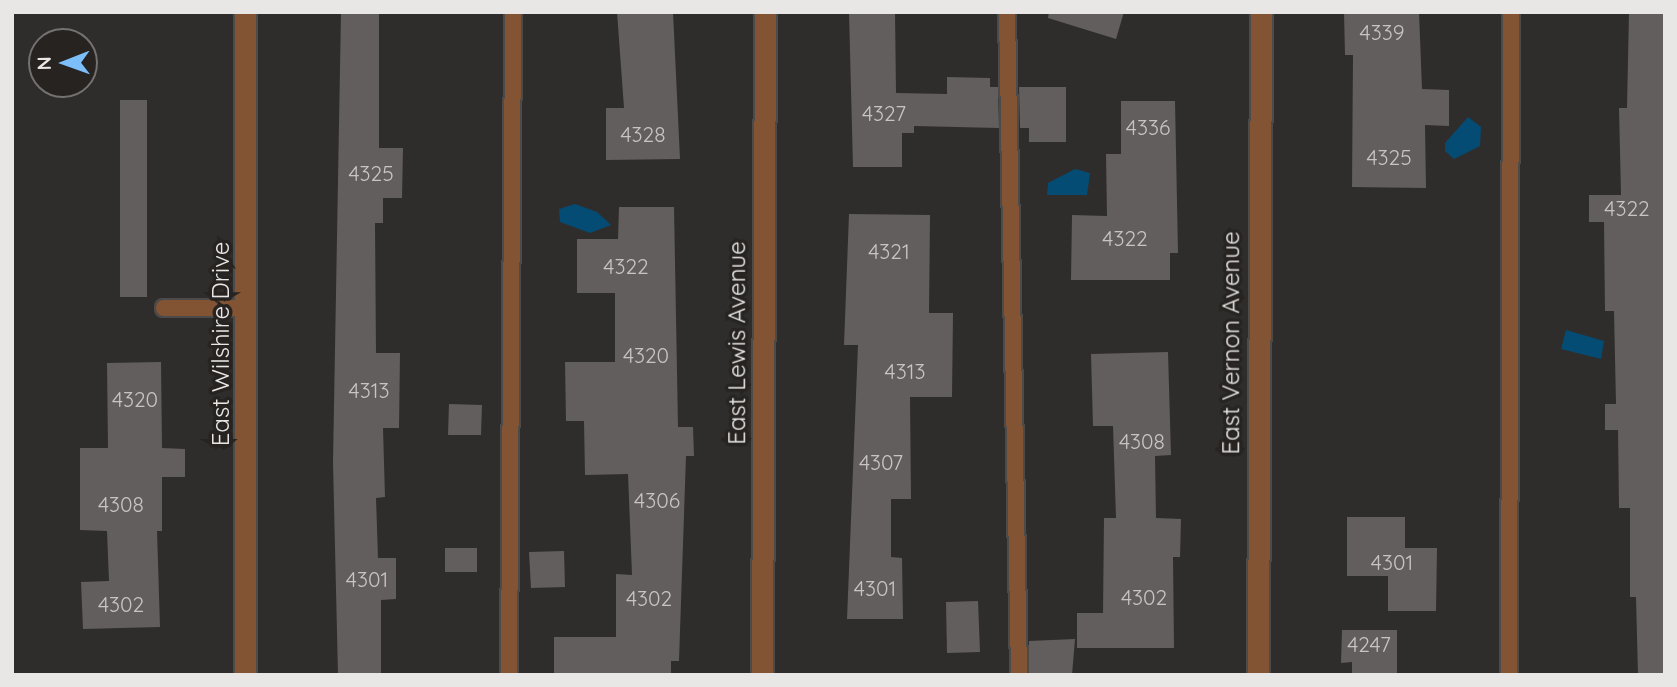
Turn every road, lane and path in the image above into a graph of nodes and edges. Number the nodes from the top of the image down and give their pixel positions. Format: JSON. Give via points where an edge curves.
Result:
{"nodes":[{"id":1,"x":246,"y":12,"type":"edge"},
{"id":2,"x":513,"y":12,"type":"edge"},
{"id":3,"x":765,"y":12,"type":"edge"},
{"id":4,"x":1007,"y":12,"type":"edge"},
{"id":5,"x":1261,"y":12,"type":"edge"},
{"id":6,"x":1511,"y":12,"type":"edge"},
{"id":7,"x":164,"y":308,"type":"dead end"},
{"id":8,"x":248,"y":308,"type":"junction"},
{"id":9,"x":245,"y":675,"type":"edge"},
{"id":10,"x":509,"y":675,"type":"edge"},
{"id":11,"x":762,"y":675,"type":"edge"},
{"id":12,"x":1019,"y":675,"type":"edge"},
{"id":13,"x":1258,"y":675,"type":"edge"},
{"id":14,"x":1509,"y":675,"type":"edge"}],
"edges":[{"from":1,"to":8,"type":"street","name":"East Wilshire Drive"},
{"from":2,"to":10,"type":"lane"},
{"from":3,"to":11,"type":"street","name":"East Lewis Avenue"},
{"from":4,"to":12,"type":"lane"},
{"from":5,"to":13,"type":"street","name":"East Vernon Avenue"},
{"from":6,"to":14,"type":"lane"},
{"from":7,"to":8,"type":"lane"},
{"from":8,"to":9,"type":"street","name":"East Wilshire Drive"}]}
